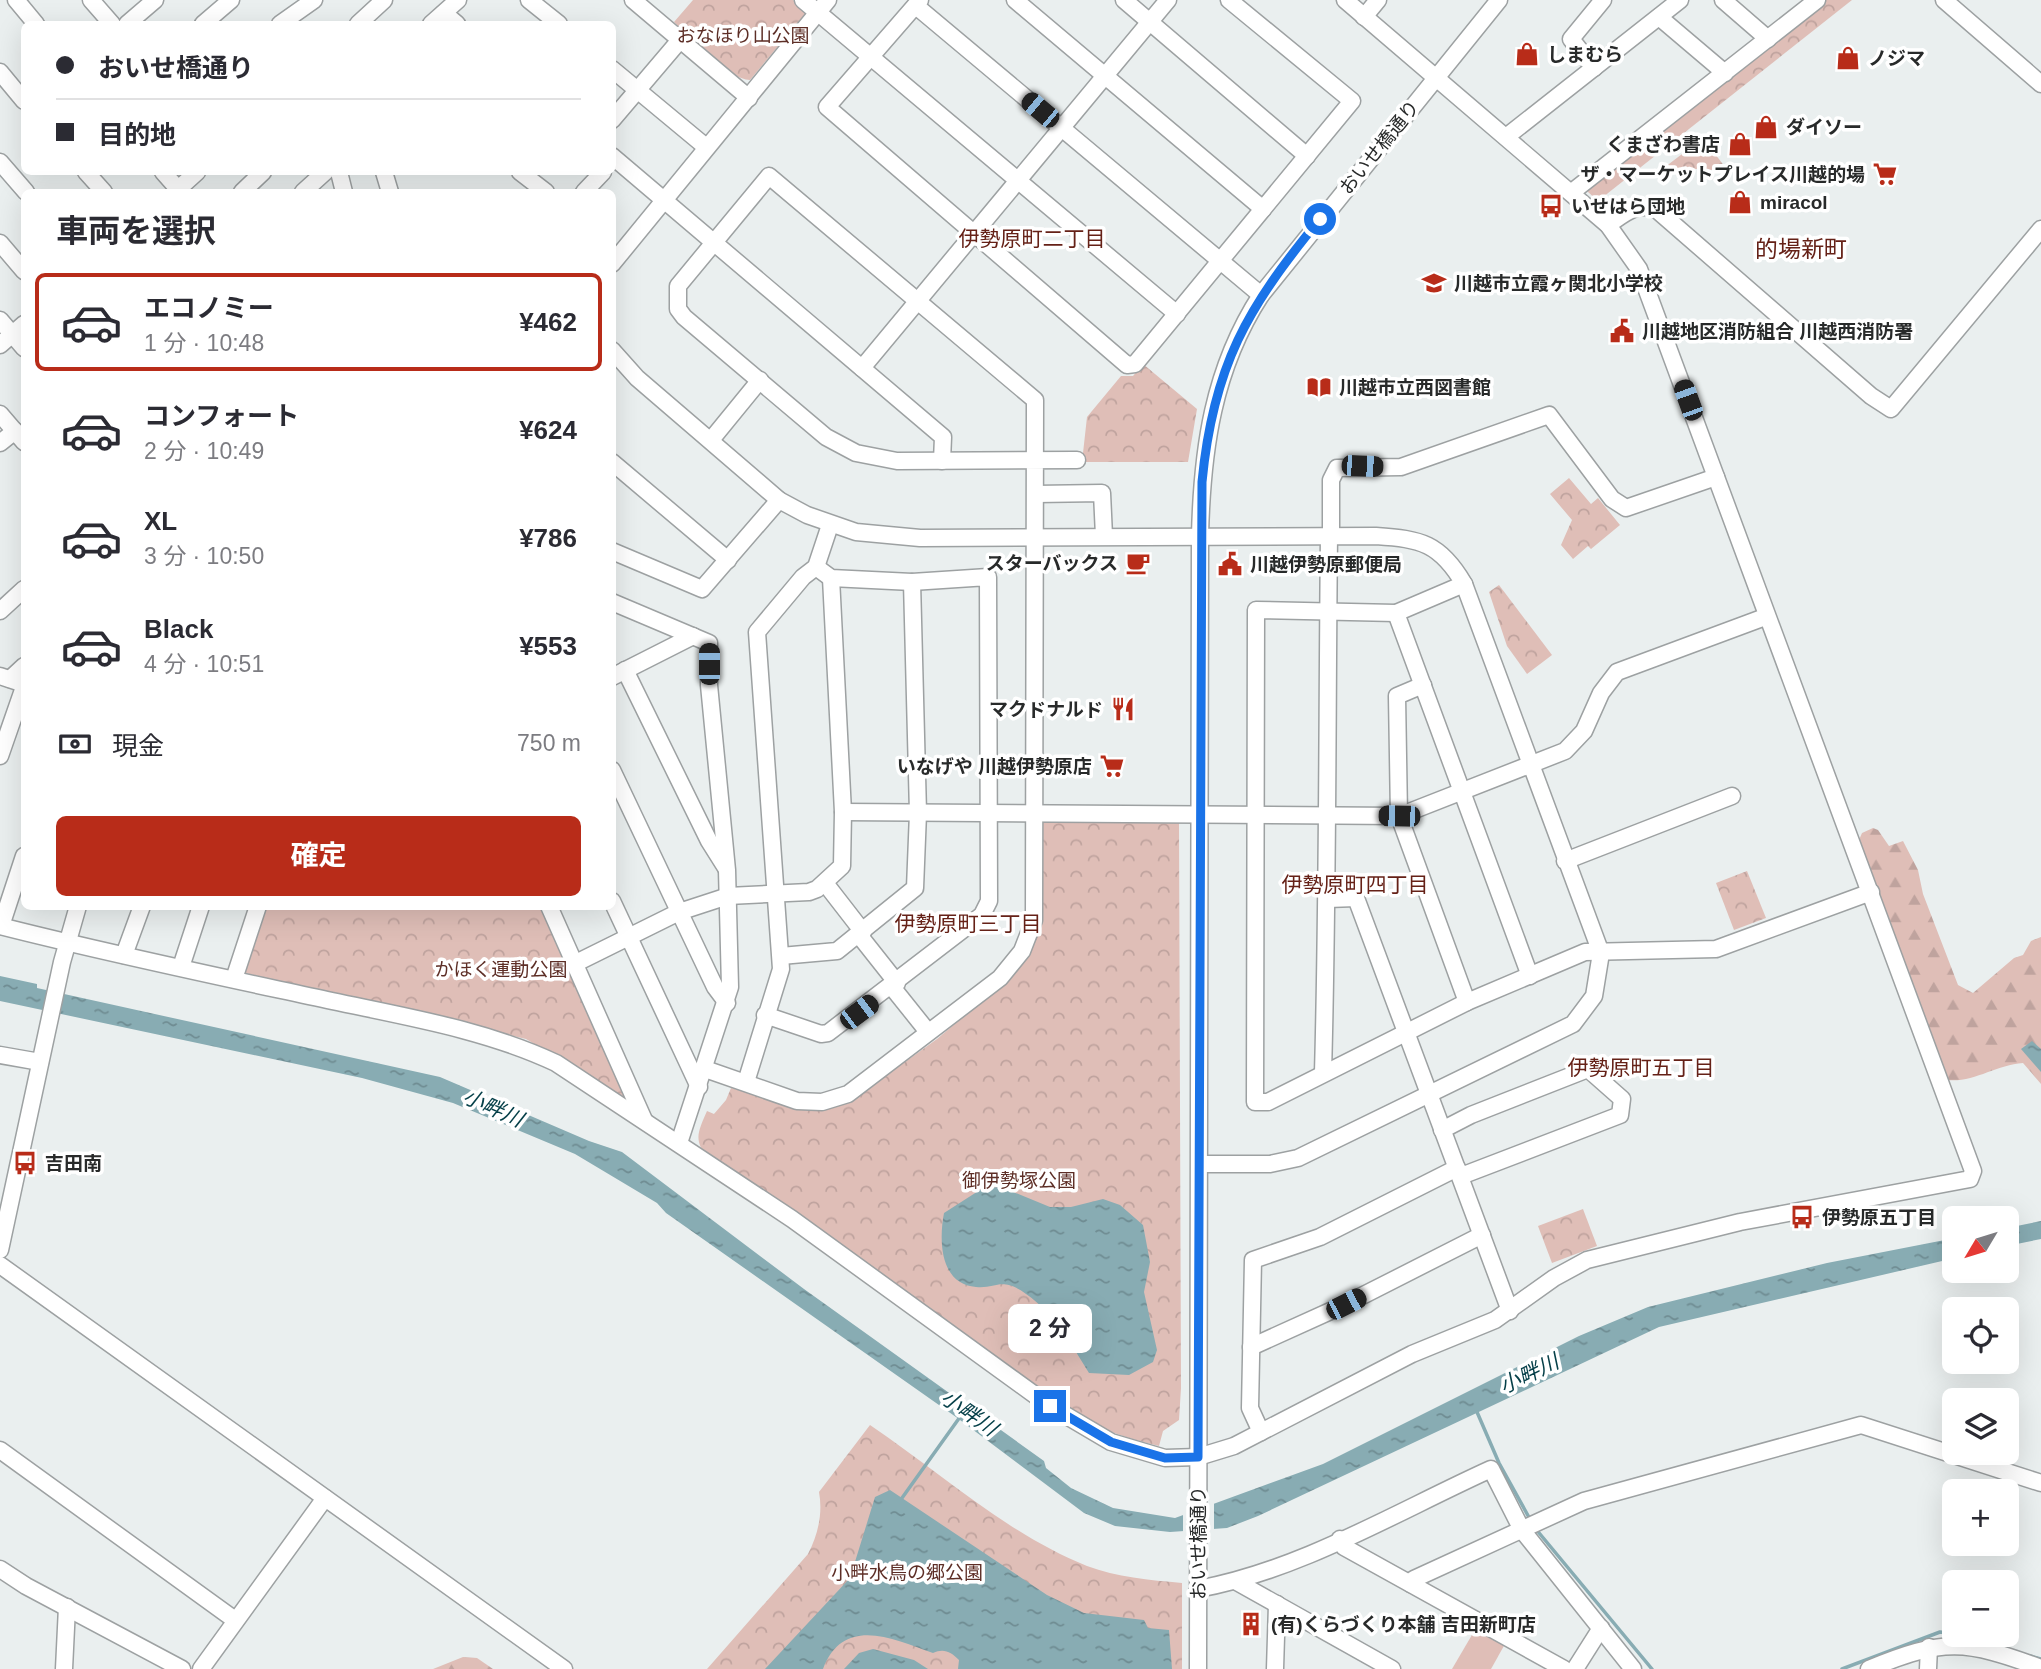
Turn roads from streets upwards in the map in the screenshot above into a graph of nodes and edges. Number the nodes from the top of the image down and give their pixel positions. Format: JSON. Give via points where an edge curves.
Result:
{"nodes":[{"id":1,"x":16,"y":0,"type":"edge"},
{"id":2,"x":91,"y":0,"type":"edge"},
{"id":3,"x":155,"y":0,"type":"edge"},
{"id":4,"x":231,"y":0,"type":"edge"},
{"id":5,"x":314,"y":0,"type":"edge"},
{"id":6,"x":384,"y":0,"type":"edge"},
{"id":7,"x":458,"y":0,"type":"edge"},
{"id":8,"x":529,"y":0,"type":"edge"},
{"id":9,"x":633,"y":0,"type":"edge"},
{"id":10,"x":803,"y":0,"type":"edge"},
{"id":11,"x":1015,"y":0,"type":"edge"},
{"id":12,"x":1124,"y":0,"type":"edge"},
{"id":13,"x":1168,"y":0,"type":"edge"},
{"id":14,"x":1229,"y":0,"type":"edge"},
{"id":15,"x":1345,"y":0,"type":"edge"},
{"id":16,"x":1378,"y":0,"type":"edge"},
{"id":17,"x":1499,"y":0,"type":"edge"},
{"id":18,"x":1603,"y":0,"type":"edge"},
{"id":19,"x":1680,"y":0,"type":"edge"},
{"id":20,"x":1723,"y":0,"type":"edge"},
{"id":21,"x":1817,"y":0,"type":"edge"},
{"id":22,"x":1944,"y":0,"type":"edge"},
{"id":23,"x":918,"y":3,"type":"edge"},
{"id":24,"x":823,"y":6,"type":"edge"},
{"id":25,"x":297,"y":12,"type":"edge"},
{"id":26,"x":444,"y":13,"type":"junction"},
{"id":27,"x":1364,"y":17,"type":"junction"},
{"id":28,"x":1659,"y":17,"type":"junction"},
{"id":29,"x":34,"y":21,"type":"edge"},
{"id":30,"x":109,"y":21,"type":"edge"},
{"id":31,"x":130,"y":21,"type":"edge"},
{"id":32,"x":206,"y":21,"type":"edge"},
{"id":33,"x":361,"y":21,"type":"edge"},
{"id":34,"x":435,"y":21,"type":"edge"},
{"id":35,"x":453,"y":21,"type":"edge"},
{"id":36,"x":555,"y":21,"type":"edge"},
{"id":37,"x":1150,"y":22,"type":"junction"},
{"id":38,"x":1768,"y":38,"type":"junction"},
{"id":39,"x":680,"y":40,"type":"junction"},
{"id":40,"x":870,"y":58,"type":"junction"},
{"id":41,"x":1594,"y":68,"type":"junction"},
{"id":42,"x":0,"y":72,"type":"edge"},
{"id":43,"x":616,"y":72,"type":"edge"},
{"id":44,"x":1725,"y":73,"type":"junction"},
{"id":45,"x":1104,"y":75,"type":"junction"},
{"id":46,"x":1435,"y":78,"type":"junction"},
{"id":47,"x":2040,"y":81,"type":"edge"},
{"id":48,"x":638,"y":90,"type":"junction"},
{"id":49,"x":21,"y":97,"type":"edge"},
{"id":50,"x":749,"y":98,"type":"junction"},
{"id":51,"x":616,"y":115,"type":"edge"},
{"id":52,"x":1061,"y":128,"type":"junction"},
{"id":53,"x":1506,"y":137,"type":"junction"},
{"id":54,"x":706,"y":147,"type":"junction"},
{"id":55,"x":1307,"y":156,"type":"junction"},
{"id":56,"x":616,"y":161,"type":"edge"},
{"id":57,"x":0,"y":162,"type":"edge"},
{"id":58,"x":89,"y":175,"type":"edge"},
{"id":59,"x":194,"y":175,"type":"edge"},
{"id":60,"x":260,"y":175,"type":"edge"},
{"id":61,"x":524,"y":175,"type":"edge"},
{"id":62,"x":600,"y":175,"type":"edge"},
{"id":63,"x":1018,"y":181,"type":"junction"},
{"id":64,"x":23,"y":189,"type":"edge"},
{"id":65,"x":101,"y":189,"type":"edge"},
{"id":66,"x":178,"y":189,"type":"edge"},
{"id":67,"x":245,"y":189,"type":"edge"},
{"id":68,"x":542,"y":189,"type":"edge"},
{"id":69,"x":587,"y":189,"type":"edge"},
{"id":70,"x":1572,"y":192,"type":"junction"},
{"id":71,"x":663,"y":200,"type":"junction"},
{"id":72,"x":1264,"y":209,"type":"junction"},
{"id":73,"x":1608,"y":225,"type":"junction"},
{"id":74,"x":2041,"y":229,"type":"edge"},
{"id":75,"x":973,"y":232,"type":"junction"},
{"id":76,"x":714,"y":242,"type":"junction"},
{"id":77,"x":0,"y":243,"type":"edge"},
{"id":78,"x":616,"y":259,"type":"edge"},
{"id":79,"x":1219,"y":261,"type":"junction"},
{"id":80,"x":21,"y":268,"type":"edge"},
{"id":81,"x":1261,"y":295,"type":"junction"},
{"id":82,"x":919,"y":299,"type":"junction"},
{"id":83,"x":1177,"y":314,"type":"junction"},
{"id":84,"x":0,"y":320,"type":"edge"},
{"id":85,"x":19,"y":329,"type":"edge"},
{"id":86,"x":0,"y":345,"type":"edge"},
{"id":87,"x":616,"y":354,"type":"edge"},
{"id":88,"x":862,"y":368,"type":"junction"},
{"id":89,"x":760,"y":380,"type":"junction"},
{"id":90,"x":0,"y":414,"type":"edge"},
{"id":91,"x":20,"y":437,"type":"edge"},
{"id":92,"x":711,"y":440,"type":"junction"},
{"id":93,"x":0,"y":443,"type":"edge"},
{"id":94,"x":1037,"y":460,"type":"junction"},
{"id":95,"x":1077,"y":460,"type":"dead end"},
{"id":96,"x":942,"y":461,"type":"junction"},
{"id":97,"x":616,"y":465,"type":"edge"},
{"id":98,"x":1716,"y":477,"type":"junction"},
{"id":99,"x":1036,"y":494,"type":"junction"},
{"id":100,"x":779,"y":500,"type":"junction"},
{"id":101,"x":830,"y":525,"type":"junction"},
{"id":102,"x":1330,"y":535,"type":"junction"},
{"id":103,"x":1104,"y":536,"type":"junction"},
{"id":104,"x":1200,"y":536,"type":"junction"},
{"id":105,"x":1034,"y":537,"type":"junction"},
{"id":106,"x":616,"y":553,"type":"edge"},
{"id":107,"x":728,"y":560,"type":"junction"},
{"id":108,"x":816,"y":567,"type":"junction"},
{"id":109,"x":831,"y":578,"type":"junction"},
{"id":110,"x":912,"y":582,"type":"junction"},
{"id":111,"x":1464,"y":584,"type":"junction"},
{"id":112,"x":21,"y":592,"type":"edge"},
{"id":113,"x":616,"y":607,"type":"edge"},
{"id":114,"x":1328,"y":610,"type":"junction"},
{"id":115,"x":0,"y":611,"type":"edge"},
{"id":116,"x":1396,"y":613,"type":"junction"},
{"id":117,"x":1766,"y":617,"type":"junction"},
{"id":118,"x":693,"y":636,"type":"junction"},
{"id":119,"x":619,"y":674,"type":"edge"},
{"id":120,"x":15,"y":682,"type":"edge"},
{"id":121,"x":1423,"y":685,"type":"junction"},
{"id":122,"x":3,"y":739,"type":"edge"},
{"id":123,"x":0,"y":756,"type":"edge"},
{"id":124,"x":1529,"y":765,"type":"junction"},
{"id":125,"x":616,"y":778,"type":"edge"},
{"id":126,"x":1462,"y":791,"type":"junction"},
{"id":127,"x":1732,"y":796,"type":"dead end"},
{"id":128,"x":843,"y":812,"type":"junction"},
{"id":129,"x":989,"y":812,"type":"junction"},
{"id":130,"x":1033,"y":812,"type":"junction"},
{"id":131,"x":918,"y":813,"type":"junction"},
{"id":132,"x":1199,"y":813,"type":"junction"},
{"id":133,"x":1256,"y":813,"type":"junction"},
{"id":134,"x":1326,"y":815,"type":"junction"},
{"id":135,"x":1399,"y":816,"type":"junction"},
{"id":136,"x":1564,"y":861,"type":"junction"},
{"id":137,"x":21,"y":865,"type":"edge"},
{"id":138,"x":727,"y":870,"type":"junction"},
{"id":139,"x":825,"y":883,"type":"junction"},
{"id":140,"x":1871,"y":892,"type":"junction"},
{"id":141,"x":776,"y":894,"type":"junction"},
{"id":142,"x":728,"y":896,"type":"junction"},
{"id":143,"x":1328,"y":899,"type":"junction"},
{"id":144,"x":616,"y":909,"type":"edge"},
{"id":145,"x":77,"y":910,"type":"edge"},
{"id":146,"x":141,"y":910,"type":"edge"},
{"id":147,"x":200,"y":910,"type":"edge"},
{"id":148,"x":257,"y":910,"type":"edge"},
{"id":149,"x":551,"y":910,"type":"edge"},
{"id":150,"x":679,"y":912,"type":"junction"},
{"id":151,"x":1,"y":926,"type":"edge"},
{"id":152,"x":861,"y":934,"type":"junction"},
{"id":153,"x":629,"y":937,"type":"junction"},
{"id":154,"x":66,"y":944,"type":"junction"},
{"id":155,"x":1601,"y":953,"type":"junction"},
{"id":156,"x":124,"y":955,"type":"junction"},
{"id":157,"x":781,"y":956,"type":"junction"},
{"id":158,"x":574,"y":964,"type":"junction"},
{"id":159,"x":181,"y":967,"type":"junction"},
{"id":160,"x":1530,"y":976,"type":"junction"},
{"id":161,"x":234,"y":979,"type":"junction"},
{"id":162,"x":894,"y":985,"type":"junction"},
{"id":163,"x":1467,"y":1002,"type":"junction"},
{"id":164,"x":727,"y":1003,"type":"junction"},
{"id":165,"x":765,"y":1015,"type":"junction"},
{"id":166,"x":929,"y":1032,"type":"junction"},
{"id":167,"x":1406,"y":1035,"type":"junction"},
{"id":168,"x":0,"y":1055,"type":"edge"},
{"id":169,"x":41,"y":1059,"type":"junction"},
{"id":170,"x":705,"y":1069,"type":"junction"},
{"id":171,"x":1323,"y":1073,"type":"junction"},
{"id":172,"x":747,"y":1082,"type":"junction"},
{"id":173,"x":699,"y":1087,"type":"junction"},
{"id":174,"x":1427,"y":1093,"type":"junction"},
{"id":175,"x":644,"y":1120,"type":"junction"},
{"id":176,"x":1442,"y":1130,"type":"junction"},
{"id":177,"x":679,"y":1143,"type":"junction"},
{"id":178,"x":1200,"y":1164,"type":"junction"},
{"id":179,"x":1459,"y":1172,"type":"junction"},
{"id":180,"x":1482,"y":1235,"type":"junction"},
{"id":181,"x":0,"y":1250,"type":"edge"},
{"id":182,"x":0,"y":1265,"type":"edge"},
{"id":183,"x":1510,"y":1311,"type":"junction"},
{"id":184,"x":1251,"y":1347,"type":"junction"},
{"id":185,"x":1261,"y":1432,"type":"junction"},
{"id":186,"x":0,"y":1450,"type":"edge"},
{"id":187,"x":1198,"y":1463,"type":"junction"},
{"id":188,"x":2041,"y":1483,"type":"edge"},
{"id":189,"x":325,"y":1498,"type":"junction"},
{"id":190,"x":1522,"y":1530,"type":"junction"},
{"id":191,"x":1340,"y":1539,"type":"junction"},
{"id":192,"x":0,"y":1569,"type":"edge"},
{"id":193,"x":1198,"y":1581,"type":"junction"},
{"id":194,"x":1237,"y":1582,"type":"junction"},
{"id":195,"x":1411,"y":1584,"type":"junction"},
{"id":196,"x":1277,"y":1604,"type":"junction"},
{"id":197,"x":67,"y":1608,"type":"junction"},
{"id":198,"x":235,"y":1620,"type":"junction"},
{"id":199,"x":1601,"y":1628,"type":"junction"},
{"id":200,"x":1929,"y":1647,"type":"junction"},
{"id":201,"x":2041,"y":1668,"type":"edge"},
{"id":202,"x":64,"y":1669,"type":"edge"},
{"id":203,"x":182,"y":1669,"type":"edge"},
{"id":204,"x":201,"y":1669,"type":"edge"},
{"id":205,"x":564,"y":1669,"type":"edge"},
{"id":206,"x":1198,"y":1669,"type":"edge"},
{"id":207,"x":1275,"y":1669,"type":"edge"},
{"id":208,"x":1392,"y":1669,"type":"edge"},
{"id":209,"x":1564,"y":1669,"type":"edge"},
{"id":210,"x":1575,"y":1669,"type":"edge"},
{"id":211,"x":1633,"y":1669,"type":"edge"},
{"id":212,"x":1868,"y":1669,"type":"edge"},
{"id":213,"x":1928,"y":1669,"type":"edge"}],
"edges":[{"from":1,"to":29,"type":"street"},
{"from":2,"to":30,"type":"street"},
{"from":3,"to":31,"type":"street"},
{"from":4,"to":32,"type":"street"},
{"from":5,"to":25,"type":"street"},
{"from":6,"to":33,"type":"street"},
{"from":7,"to":26,"type":"street"},
{"from":8,"to":36,"type":"street"},
{"from":9,"to":39,"type":"street"},
{"from":10,"to":24,"type":"street"},
{"from":11,"to":45,"type":"street"},
{"from":12,"to":37,"type":"street"},
{"from":13,"to":37,"type":"street"},
{"from":14,"to":55,"type":"street","via":[[1352,102]]},
{"from":15,"to":27,"type":"street"},
{"from":16,"to":27,"type":"street"},
{"from":17,"to":46,"type":"street","name":"おいせ橋通り"},
{"from":18,"to":41,"type":"street","via":[[1572,39]]},
{"from":19,"to":28,"type":"street"},
{"from":20,"to":38,"type":"street"},
{"from":21,"to":38,"type":"street"},
{"from":22,"to":47,"type":"street"},
{"from":23,"to":40,"type":"street"},
{"from":23,"to":52,"type":"street"},
{"from":24,"to":40,"type":"street"},
{"from":24,"to":50,"type":"street"},
{"from":26,"to":34,"type":"street"},
{"from":26,"to":35,"type":"street"},
{"from":27,"to":46,"type":"street"},
{"from":28,"to":41,"type":"street"},
{"from":28,"to":44,"type":"street"},
{"from":37,"to":45,"type":"street"},
{"from":37,"to":55,"type":"street"},
{"from":38,"to":44,"type":"street"},
{"from":39,"to":48,"type":"street"},
{"from":39,"to":50,"type":"street"},
{"from":40,"to":63,"type":"street"},
{"from":40,"to":75,"type":"street","via":[[827,107]]},
{"from":41,"to":53,"type":"street"},
{"from":42,"to":49,"type":"street"},
{"from":43,"to":48,"type":"street"},
{"from":44,"to":70,"type":"street"},
{"from":45,"to":52,"type":"street"},
{"from":45,"to":72,"type":"street"},
{"from":46,"to":53,"type":"street"},
{"from":46,"to":81,"type":"street","name":"おいせ橋通り"},
{"from":48,"to":51,"type":"street"},
{"from":48,"to":54,"type":"street"},
{"from":50,"to":54,"type":"street"},
{"from":52,"to":63,"type":"street"},
{"from":52,"to":79,"type":"street"},
{"from":53,"to":70,"type":"street"},
{"from":54,"to":71,"type":"street"},
{"from":55,"to":72,"type":"street"},
{"from":56,"to":71,"type":"street"},
{"from":57,"to":64,"type":"street"},
{"from":58,"to":65,"type":"street"},
{"from":59,"to":66,"type":"street"},
{"from":60,"to":67,"type":"street"},
{"from":61,"to":68,"type":"street"},
{"from":62,"to":69,"type":"street"},
{"from":63,"to":75,"type":"street"},
{"from":63,"to":83,"type":"street"},
{"from":70,"to":73,"type":"street"},
{"from":71,"to":76,"type":"street"},
{"from":71,"to":78,"type":"street"},
{"from":72,"to":79,"type":"street"},
{"from":73,"to":74,"type":"street","via":[[1635,207],[1647,205],[1657,210],[1891,409]]},
{"from":73,"to":98,"type":"street","via":[[1629,252],[1646,287]]},
{"from":75,"to":82,"type":"street"},
{"from":75,"to":83,"type":"street","via":[[1127,365],[1135,364]]},
{"from":76,"to":82,"type":"street","via":[[769,176]]},
{"from":76,"to":88,"type":"street"},
{"from":76,"to":89,"type":"street","via":[[678,286],[678,309]]},
{"from":77,"to":80,"type":"street"},
{"from":79,"to":81,"type":"street"},
{"from":79,"to":83,"type":"street"},
{"from":81,"to":104,"type":"street","name":"おいせ橋通り","via":[[1234,344],[1217,390],[1205,448]]},
{"from":82,"to":88,"type":"street"},
{"from":82,"to":94,"type":"street","via":[[1035,400]]},
{"from":84,"to":85,"type":"street"},
{"from":85,"to":86,"type":"street"},
{"from":87,"to":92,"type":"street"},
{"from":88,"to":96,"type":"street","via":[[943,438]]},
{"from":89,"to":92,"type":"street"},
{"from":89,"to":96,"type":"street","via":[[827,437],[856,453],[897,461]]},
{"from":90,"to":91,"type":"street"},
{"from":91,"to":93,"type":"street"},
{"from":92,"to":100,"type":"street"},
{"from":94,"to":95,"type":"street"},
{"from":94,"to":96,"type":"street"},
{"from":94,"to":99,"type":"street"},
{"from":97,"to":107,"type":"street"},
{"from":98,"to":102,"type":"street","via":[[1626,508],[1612,499],[1549,415],[1401,467],[1336,468],[1331,480]]},
{"from":98,"to":117,"type":"street"},
{"from":99,"to":103,"type":"street","via":[[1102,493]]},
{"from":99,"to":105,"type":"street"},
{"from":100,"to":101,"type":"street"},
{"from":100,"to":107,"type":"street"},
{"from":101,"to":105,"type":"street","via":[[920,538]]},
{"from":101,"to":108,"type":"street"},
{"from":102,"to":104,"type":"street"},
{"from":102,"to":111,"type":"street","via":[[1409,538],[1431,545],[1452,564]]},
{"from":102,"to":114,"type":"street"},
{"from":103,"to":104,"type":"street"},
{"from":103,"to":105,"type":"street"},
{"from":104,"to":132,"type":"street","name":"おいせ橋通り"},
{"from":105,"to":130,"type":"street"},
{"from":106,"to":107,"type":"street","via":[[702,589]]},
{"from":108,"to":109,"type":"street"},
{"from":108,"to":141,"type":"street","via":[[757,632]]},
{"from":109,"to":110,"type":"street"},
{"from":109,"to":128,"type":"street"},
{"from":110,"to":129,"type":"street","via":[[988,578]]},
{"from":110,"to":131,"type":"street"},
{"from":111,"to":116,"type":"street"},
{"from":111,"to":124,"type":"street"},
{"from":112,"to":115,"type":"street"},
{"from":113,"to":118,"type":"street"},
{"from":114,"to":116,"type":"street"},
{"from":114,"to":133,"type":"street","via":[[1256,610]]},
{"from":114,"to":134,"type":"street"},
{"from":116,"to":121,"type":"street"},
{"from":117,"to":124,"type":"street","via":[[1618,672],[1601,693],[1584,731],[1565,751]]},
{"from":117,"to":140,"type":"street"},
{"from":118,"to":119,"type":"street"},
{"from":118,"to":138,"type":"street","via":[[709,643]]},
{"from":119,"to":138,"type":"street"},
{"from":120,"to":122,"type":"street"},
{"from":121,"to":126,"type":"street"},
{"from":121,"to":135,"type":"street","via":[[1397,696]]},
{"from":122,"to":123,"type":"street"},
{"from":124,"to":126,"type":"street"},
{"from":124,"to":136,"type":"street"},
{"from":125,"to":150,"type":"street"},
{"from":126,"to":135,"type":"street"},
{"from":126,"to":160,"type":"street"},
{"from":127,"to":136,"type":"street"},
{"from":128,"to":131,"type":"street"},
{"from":128,"to":139,"type":"street","via":[[842,866]]},
{"from":129,"to":130,"type":"street"},
{"from":129,"to":131,"type":"street"},
{"from":129,"to":162,"type":"street","via":[[986,910]]},
{"from":130,"to":132,"type":"street"},
{"from":130,"to":166,"type":"street","via":[[1034,920],[1029,937],[1013,966]]},
{"from":131,"to":152,"type":"street","via":[[915,888]]},
{"from":132,"to":133,"type":"street"},
{"from":132,"to":178,"type":"street","name":"おいせ橋通り"},
{"from":133,"to":134,"type":"street"},
{"from":133,"to":171,"type":"street","via":[[1255,1102],[1268,1102]]},
{"from":134,"to":135,"type":"street"},
{"from":134,"to":143,"type":"street"},
{"from":135,"to":163,"type":"street"},
{"from":136,"to":155,"type":"street"},
{"from":137,"to":151,"type":"street"},
{"from":138,"to":142,"type":"street"},
{"from":139,"to":141,"type":"street","via":[[809,892]]},
{"from":139,"to":152,"type":"street"},
{"from":140,"to":155,"type":"street","via":[[1716,949]]},
{"from":140,"to":183,"type":"street","via":[[1973,1171],[1970,1179],[1740,1222],[1587,1260]]},
{"from":141,"to":142,"type":"street"},
{"from":141,"to":157,"type":"street"},
{"from":142,"to":150,"type":"street"},
{"from":142,"to":164,"type":"street"},
{"from":143,"to":167,"type":"street","via":[[1356,898]]},
{"from":143,"to":171,"type":"street"},
{"from":144,"to":153,"type":"street"},
{"from":145,"to":154,"type":"street"},
{"from":146,"to":156,"type":"street"},
{"from":147,"to":159,"type":"street"},
{"from":148,"to":161,"type":"street"},
{"from":149,"to":158,"type":"street"},
{"from":150,"to":153,"type":"street"},
{"from":150,"to":164,"type":"street"},
{"from":151,"to":154,"type":"street"},
{"from":152,"to":157,"type":"street","via":[[829,954]]},
{"from":152,"to":162,"type":"street"},
{"from":153,"to":158,"type":"street"},
{"from":153,"to":173,"type":"street"},
{"from":154,"to":156,"type":"street"},
{"from":154,"to":169,"type":"street"},
{"from":155,"to":160,"type":"street","via":[[1585,953]]},
{"from":155,"to":174,"type":"street","via":[[1594,996],[1573,1024]]},
{"from":156,"to":159,"type":"street"},
{"from":157,"to":165,"type":"street"},
{"from":158,"to":175,"type":"street"},
{"from":159,"to":161,"type":"street"},
{"from":160,"to":163,"type":"street"},
{"from":161,"to":175,"type":"street","via":[[502,1041],[556,1063]]},
{"from":162,"to":165,"type":"street","via":[[828,1033]]},
{"from":162,"to":166,"type":"street"},
{"from":163,"to":167,"type":"street"},
{"from":164,"to":170,"type":"street"},
{"from":165,"to":172,"type":"street"},
{"from":166,"to":172,"type":"street","via":[[848,1094],[822,1102],[797,1101]]},
{"from":167,"to":171,"type":"street"},
{"from":167,"to":174,"type":"street"},
{"from":168,"to":169,"type":"street"},
{"from":169,"to":181,"type":"street"},
{"from":170,"to":172,"type":"street"},
{"from":170,"to":173,"type":"street"},
{"from":173,"to":177,"type":"street"},
{"from":174,"to":176,"type":"street"},
{"from":174,"to":178,"type":"street","via":[[1283,1163]]},
{"from":175,"to":177,"type":"street"},
{"from":176,"to":179,"type":"street"},
{"from":176,"to":179,"type":"street","via":[[1588,1069],[1622,1099],[1620,1115]]},
{"from":177,"to":187,"type":"street","via":[[1080,1425],[1111,1442]]},
{"from":178,"to":187,"type":"street","name":"おいせ橋通り"},
{"from":179,"to":180,"type":"street"},
{"from":179,"to":184,"type":"street","via":[[1320,1237],[1253,1260]]},
{"from":180,"to":183,"type":"street"},
{"from":180,"to":184,"type":"street"},
{"from":182,"to":189,"type":"street"},
{"from":183,"to":185,"type":"street","via":[[1412,1354]]},
{"from":184,"to":185,"type":"street","via":[[1250,1408]]},
{"from":185,"to":187,"type":"street"},
{"from":186,"to":198,"type":"street"},
{"from":187,"to":193,"type":"street","name":"おいせ橋通り"},
{"from":188,"to":190,"type":"street","via":[[1861,1425],[1610,1493],[1562,1509]]},
{"from":189,"to":198,"type":"street"},
{"from":189,"to":205,"type":"street"},
{"from":190,"to":191,"type":"street","via":[[1491,1469]]},
{"from":190,"to":195,"type":"street"},
{"from":190,"to":199,"type":"street"},
{"from":191,"to":194,"type":"street"},
{"from":191,"to":195,"type":"street","via":[[1344,1547]]},
{"from":192,"to":197,"type":"street"},
{"from":193,"to":194,"type":"street"},
{"from":193,"to":206,"type":"street","name":"おいせ橋通り"},
{"from":194,"to":196,"type":"street"},
{"from":195,"to":209,"type":"street"},
{"from":196,"to":207,"type":"street"},
{"from":196,"to":208,"type":"street"},
{"from":197,"to":202,"type":"street"},
{"from":197,"to":203,"type":"street"},
{"from":198,"to":204,"type":"street"},
{"from":199,"to":210,"type":"street"},
{"from":199,"to":211,"type":"street"},
{"from":200,"to":201,"type":"street","via":[[1974,1646]]},
{"from":200,"to":212,"type":"street"},
{"from":200,"to":213,"type":"street"}]}
